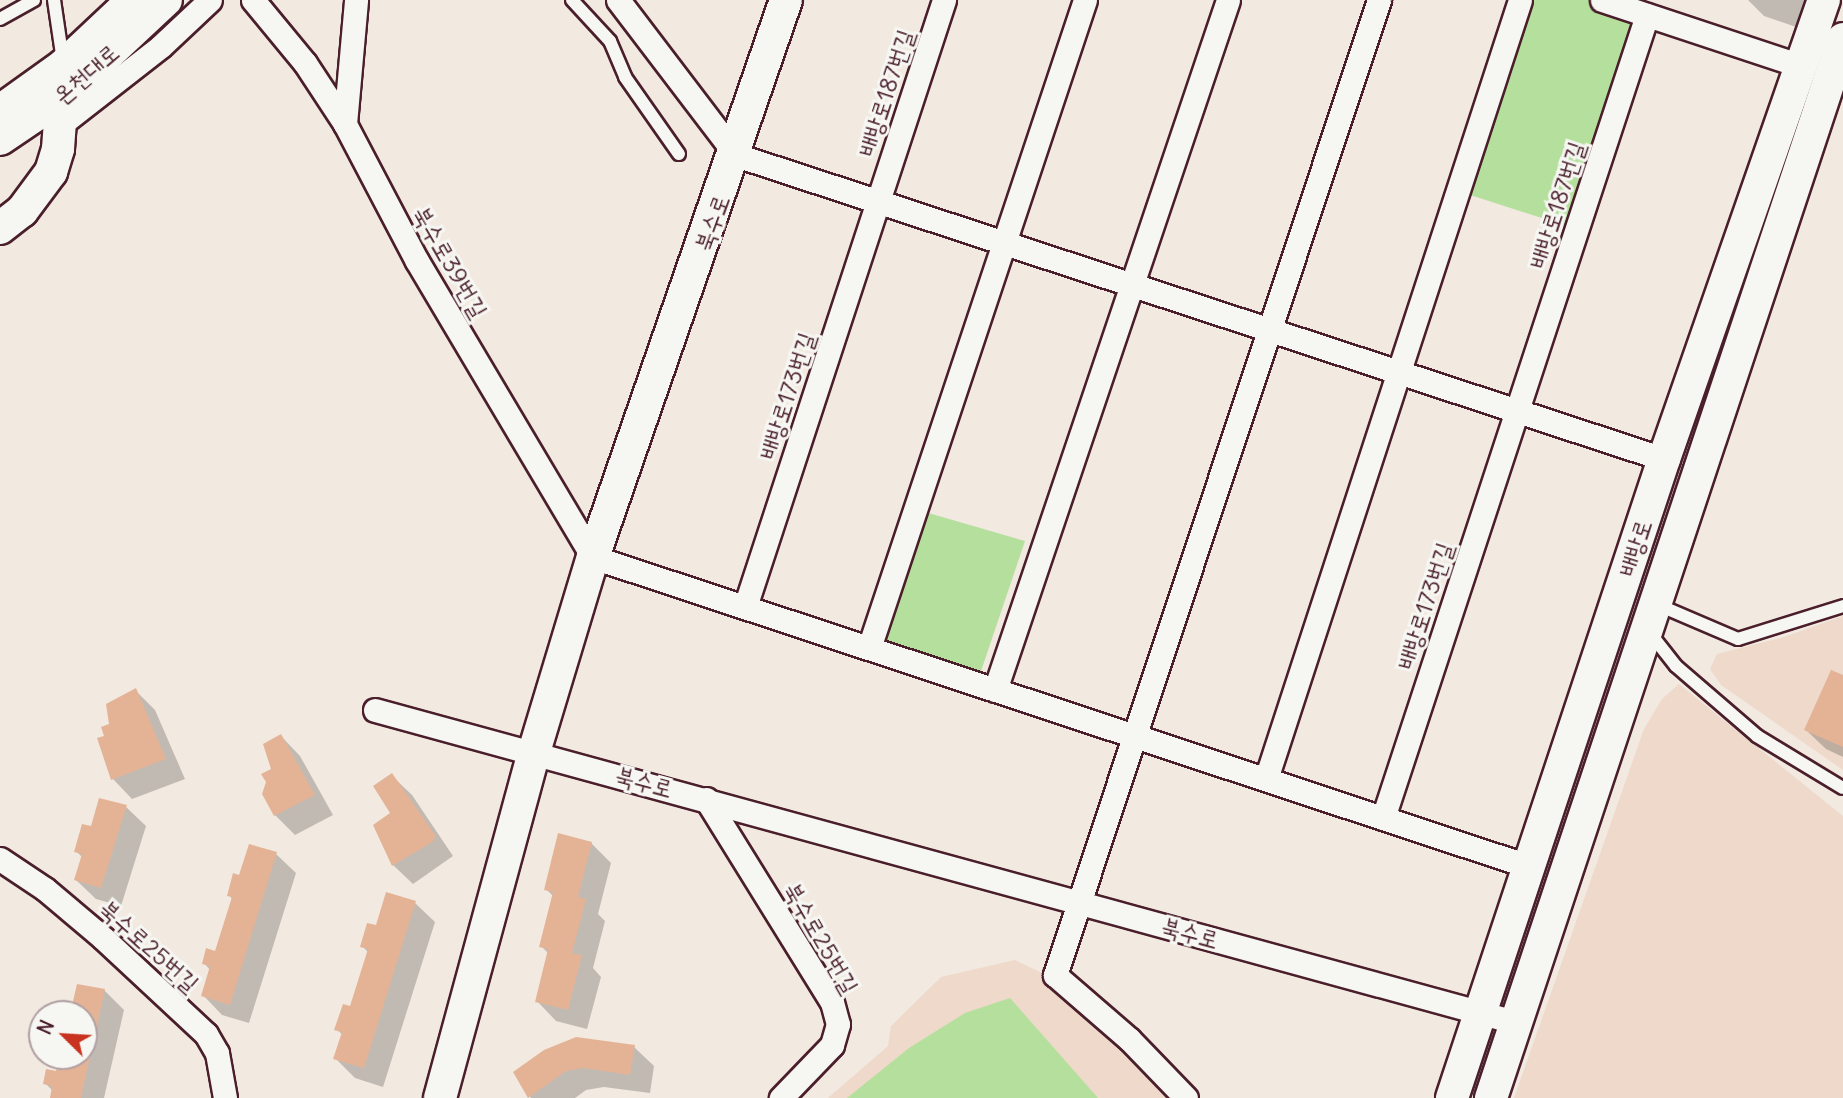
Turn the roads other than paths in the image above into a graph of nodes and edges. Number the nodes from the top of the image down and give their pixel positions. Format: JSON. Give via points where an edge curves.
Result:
{"nodes":[{"id":1,"x":34,"y":0,"type":"edge"},
{"id":2,"x":54,"y":0,"type":"edge"},
{"id":3,"x":133,"y":0,"type":"edge"},
{"id":4,"x":166,"y":0,"type":"edge"},
{"id":5,"x":210,"y":0,"type":"edge"},
{"id":6,"x":253,"y":0,"type":"edge"},
{"id":7,"x":356,"y":0,"type":"edge"},
{"id":8,"x":572,"y":0,"type":"edge"},
{"id":9,"x":618,"y":0,"type":"edge"},
{"id":10,"x":786,"y":0,"type":"edge"},
{"id":11,"x":944,"y":0,"type":"edge"},
{"id":12,"x":1085,"y":0,"type":"edge"},
{"id":13,"x":1228,"y":0,"type":"edge"},
{"id":14,"x":1379,"y":0,"type":"edge"},
{"id":15,"x":1520,"y":0,"type":"edge"},
{"id":16,"x":1602,"y":0,"type":"edge"},
{"id":17,"x":1824,"y":0,"type":"edge"},
{"id":18,"x":1647,"y":15,"type":"junction"},
{"id":19,"x":0,"y":19,"type":"edge"},
{"id":20,"x":1843,"y":39,"type":"edge"},
{"id":21,"x":64,"y":65,"type":"junction"},
{"id":22,"x":1801,"y":66,"type":"junction"},
{"id":23,"x":0,"y":111,"type":"edge"},
{"id":24,"x":61,"y":111,"type":"junction"},
{"id":25,"x":345,"y":124,"type":"junction"},
{"id":26,"x":0,"y":139,"type":"edge"},
{"id":27,"x":679,"y":154,"type":"dead end"},
{"id":28,"x":736,"y":155,"type":"junction"},
{"id":29,"x":878,"y":202,"type":"junction"},
{"id":30,"x":0,"y":228,"type":"edge"},
{"id":31,"x":1004,"y":243,"type":"junction"},
{"id":32,"x":1132,"y":285,"type":"junction"},
{"id":33,"x":1270,"y":330,"type":"junction"},
{"id":34,"x":1398,"y":372,"type":"junction"},
{"id":35,"x":1517,"y":411,"type":"junction"},
{"id":36,"x":1664,"y":459,"type":"junction"},
{"id":37,"x":593,"y":557,"type":"junction"},
{"id":38,"x":1843,"y":606,"type":"edge"},
{"id":39,"x":745,"y":607,"type":"junction"},
{"id":40,"x":1652,"y":617,"type":"junction"},
{"id":41,"x":869,"y":648,"type":"junction"},
{"id":42,"x":995,"y":690,"type":"junction"},
{"id":43,"x":375,"y":710,"type":"dead end"},
{"id":44,"x":1135,"y":736,"type":"junction"},
{"id":45,"x":534,"y":752,"type":"junction"},
{"id":46,"x":1266,"y":779,"type":"junction"},
{"id":47,"x":1843,"y":788,"type":"edge"},
{"id":48,"x":706,"y":799,"type":"junction"},
{"id":49,"x":1383,"y":818,"type":"junction"},
{"id":50,"x":0,"y":859,"type":"edge"},
{"id":51,"x":1528,"y":866,"type":"junction"},
{"id":52,"x":1079,"y":902,"type":"junction"},
{"id":53,"x":1481,"y":1013,"type":"junction"},
{"id":54,"x":1518,"y":1023,"type":"junction"},
{"id":55,"x":225,"y":1098,"type":"edge"},
{"id":56,"x":440,"y":1098,"type":"edge"},
{"id":57,"x":781,"y":1098,"type":"edge"},
{"id":58,"x":1186,"y":1098,"type":"edge"},
{"id":59,"x":1452,"y":1098,"type":"edge"},
{"id":60,"x":1491,"y":1098,"type":"edge"}],
"edges":[{"from":1,"to":19,"type":"lane"},
{"from":2,"to":21,"type":"lane"},
{"from":3,"to":21,"type":"street","name":"온천대로"},
{"from":4,"to":24,"type":"street","name":"온천대로"},
{"from":5,"to":24,"type":"street","via":[[161,46]]},
{"from":6,"to":25,"type":"street","name":"북수로39번길","via":[[306,63]]},
{"from":7,"to":25,"type":"street"},
{"from":8,"to":27,"type":"lane","via":[[610,41],[625,77]]},
{"from":9,"to":28,"type":"street"},
{"from":10,"to":28,"type":"street","name":"북수로"},
{"from":11,"to":29,"type":"street","name":"배방로187번길"},
{"from":12,"to":31,"type":"street"},
{"from":13,"to":32,"type":"street"},
{"from":14,"to":33,"type":"street"},
{"from":15,"to":34,"type":"street"},
{"from":16,"to":18,"type":"street"},
{"from":17,"to":22,"type":"street","name":"배방로"},
{"from":18,"to":22,"type":"street"},
{"from":18,"to":35,"type":"street","name":"배방로187번길"},
{"from":20,"to":40,"type":"street","name":"배방로"},
{"from":21,"to":23,"type":"street","name":"온천대로"},
{"from":21,"to":24,"type":"street"},
{"from":22,"to":36,"type":"street","name":"배방로"},
{"from":24,"to":26,"type":"street","name":"온천대로"},
{"from":24,"to":30,"type":"street","via":[[51,172],[38,193]]},
{"from":25,"to":37,"type":"street","name":"북수로39번길","via":[[417,261]]},
{"from":28,"to":29,"type":"street"},
{"from":28,"to":37,"type":"street","name":"북수로"},
{"from":29,"to":31,"type":"street"},
{"from":29,"to":39,"type":"street","name":"배방로173번길"},
{"from":31,"to":32,"type":"street"},
{"from":31,"to":41,"type":"street"},
{"from":32,"to":33,"type":"street"},
{"from":32,"to":42,"type":"street"},
{"from":33,"to":34,"type":"street"},
{"from":33,"to":44,"type":"street"},
{"from":34,"to":35,"type":"street"},
{"from":34,"to":46,"type":"street"},
{"from":35,"to":36,"type":"street"},
{"from":35,"to":49,"type":"street","name":"배방로173번길"},
{"from":36,"to":51,"type":"street","name":"배방로"},
{"from":37,"to":39,"type":"street"},
{"from":37,"to":45,"type":"street","name":"북수로"},
{"from":38,"to":40,"type":"lane","via":[[1738,639]]},
{"from":39,"to":41,"type":"street"},
{"from":40,"to":47,"type":"lane","via":[[1676,666],[1757,736]]},
{"from":40,"to":54,"type":"street","name":"배방로"},
{"from":41,"to":42,"type":"street"},
{"from":42,"to":44,"type":"street"},
{"from":43,"to":45,"type":"street"},
{"from":44,"to":46,"type":"street"},
{"from":44,"to":52,"type":"street"},
{"from":45,"to":48,"type":"street","name":"북수로"},
{"from":45,"to":56,"type":"street"},
{"from":46,"to":49,"type":"street"},
{"from":48,"to":52,"type":"street","name":"북수로"},
{"from":48,"to":57,"type":"street","name":"북수로25번길","via":[[838,1024],[832,1045]]},
{"from":49,"to":51,"type":"street"},
{"from":50,"to":55,"type":"street","name":"북수로25번길","via":[[45,889],[103,938],[206,1034],[218,1053]]},
{"from":51,"to":53,"type":"street","name":"배방로"},
{"from":52,"to":53,"type":"street","name":"북수로"},
{"from":52,"to":58,"type":"street","via":[[1055,975],[1129,1039]]},
{"from":53,"to":54,"type":"street","name":"북수로"},
{"from":53,"to":59,"type":"street","name":"배방로"},
{"from":54,"to":60,"type":"street","name":"배방로"}]}
